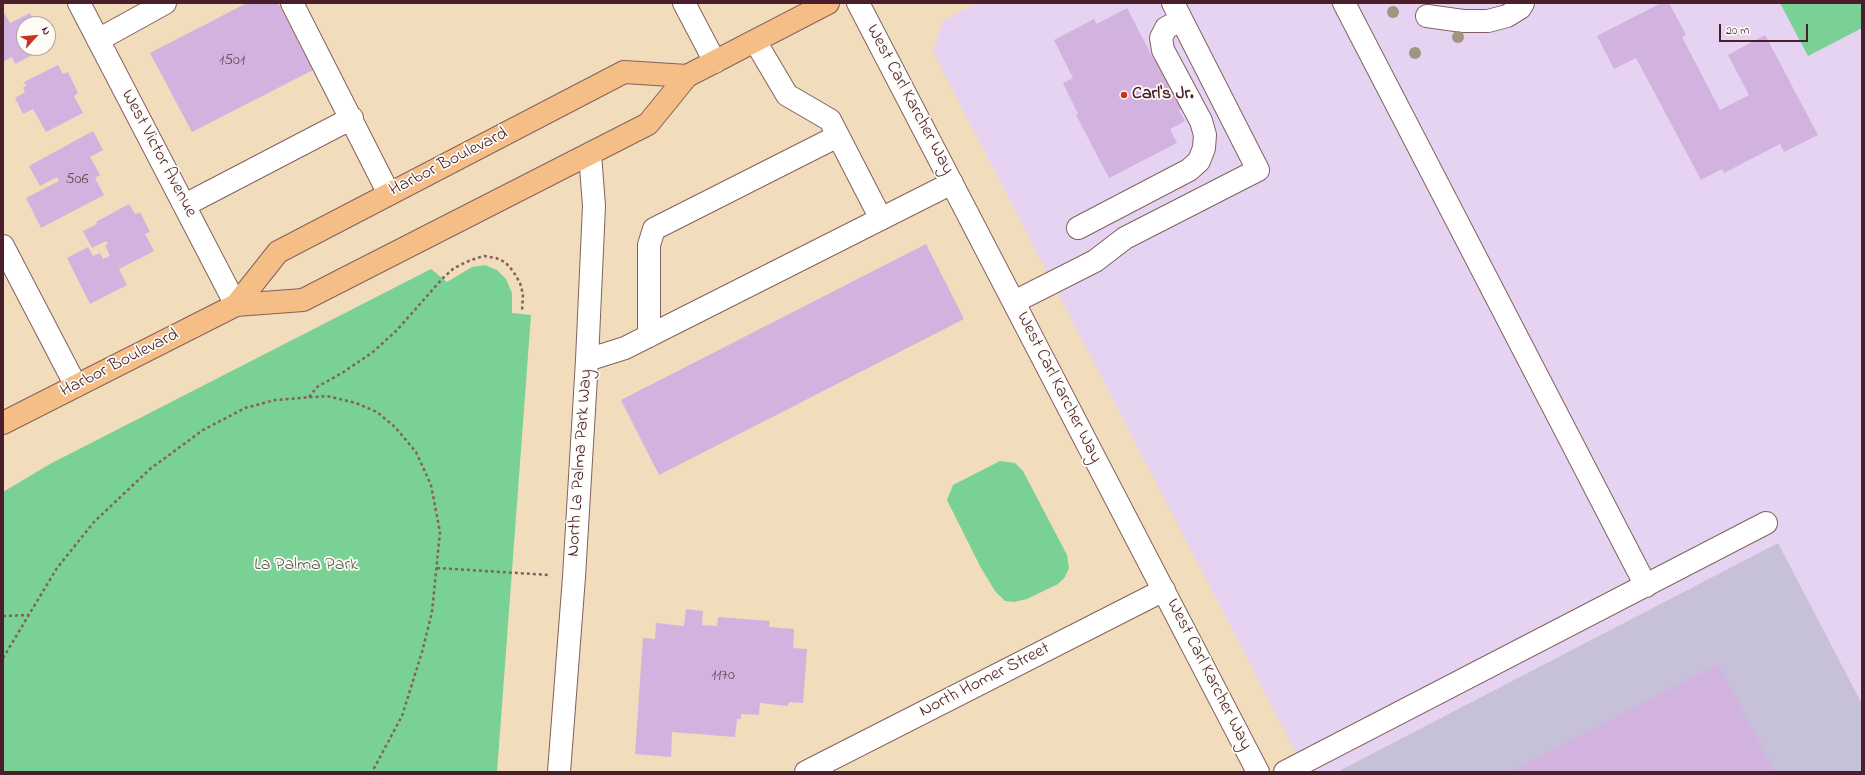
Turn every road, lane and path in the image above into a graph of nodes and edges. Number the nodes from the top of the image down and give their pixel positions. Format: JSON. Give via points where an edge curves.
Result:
{"nodes":[{"id":1,"x":79,"y":3,"type":"edge"},
{"id":2,"x":165,"y":3,"type":"edge"},
{"id":3,"x":292,"y":3,"type":"edge"},
{"id":4,"x":684,"y":3,"type":"edge"},
{"id":5,"x":828,"y":3,"type":"edge"},
{"id":6,"x":858,"y":3,"type":"edge"},
{"id":7,"x":1344,"y":3,"type":"edge"},
{"id":8,"x":1523,"y":3,"type":"edge"},
{"id":9,"x":1177,"y":11,"type":"edge"},
{"id":10,"x":1427,"y":16,"type":"dead end"},
{"id":11,"x":98,"y":40,"type":"junction"},
{"id":12,"x":755,"y":41,"type":"junction"},
{"id":13,"x":715,"y":62,"type":"junction"},
{"id":14,"x":687,"y":76,"type":"junction"},
{"id":15,"x":352,"y":118,"type":"junction"},
{"id":16,"x":838,"y":136,"type":"junction"},
{"id":17,"x":590,"y":154,"type":"junction"},
{"id":18,"x":952,"y":183,"type":"junction"},
{"id":19,"x":389,"y":194,"type":"junction"},
{"id":20,"x":184,"y":205,"type":"junction"},
{"id":21,"x":881,"y":219,"type":"junction"},
{"id":22,"x":1078,"y":228,"type":"dead end"},
{"id":23,"x":3,"y":246,"type":"edge"},
{"id":24,"x":1014,"y":302,"type":"junction"},
{"id":25,"x":236,"y":305,"type":"junction"},
{"id":26,"x":522,"y":312,"type":"dead end"},
{"id":27,"x":649,"y":336,"type":"junction"},
{"id":28,"x":587,"y":360,"type":"junction"},
{"id":29,"x":76,"y":386,"type":"junction"},
{"id":30,"x":309,"y":397,"type":"junction"},
{"id":31,"x":3,"y":423,"type":"edge"},
{"id":32,"x":1766,"y":523,"type":"dead end"},
{"id":33,"x":437,"y":568,"type":"junction"},
{"id":34,"x":574,"y":577,"type":"junction"},
{"id":35,"x":1646,"y":586,"type":"junction"},
{"id":36,"x":1164,"y":590,"type":"junction"},
{"id":37,"x":28,"y":614,"type":"junction"},
{"id":38,"x":3,"y":616,"type":"edge"},
{"id":39,"x":3,"y":658,"type":"edge"},
{"id":40,"x":816,"y":770,"type":"edge"},
{"id":41,"x":372,"y":772,"type":"edge"},
{"id":42,"x":559,"y":772,"type":"edge"},
{"id":43,"x":1258,"y":772,"type":"edge"},
{"id":44,"x":1285,"y":772,"type":"edge"}],
"edges":[{"from":1,"to":11,"type":"street","name":"West Victor Avenue"},
{"from":2,"to":11,"type":"street"},
{"from":3,"to":15,"type":"street"},
{"from":4,"to":13,"type":"street"},
{"from":5,"to":12,"type":"main road","name":"Harbor Boulevard"},
{"from":6,"to":18,"type":"street","name":"West Carl Karcher Way"},
{"from":7,"to":35,"type":"street"},
{"from":8,"to":10,"type":"street","via":[[1507,16],[1488,21],[1463,21]]},
{"from":9,"to":22,"type":"street","via":[[1161,38],[1163,50],[1201,121],[1205,135],[1199,161],[1189,170]]},
{"from":9,"to":24,"type":"street","via":[[1258,170],[1125,238],[1095,260]]},
{"from":11,"to":20,"type":"street","name":"West Victor Avenue"},
{"from":12,"to":13,"type":"main road","name":"Harbor Boulevard"},
{"from":12,"to":16,"type":"street","via":[[787,95],[830,120]]},
{"from":13,"to":14,"type":"main road","name":"Harbor Boulevard"},
{"from":14,"to":17,"type":"main road","name":"Harbor Boulevard","via":[[648,124]]},
{"from":14,"to":19,"type":"main road","name":"Harbor Boulevard","via":[[624,72]]},
{"from":15,"to":19,"type":"street"},
{"from":15,"to":20,"type":"street"},
{"from":16,"to":21,"type":"street"},
{"from":16,"to":27,"type":"street","via":[[654,229],[649,245]]},
{"from":17,"to":25,"type":"main road","name":"Harbor Boulevard","via":[[303,300]]},
{"from":17,"to":28,"type":"street","name":"North La Palma Park Way","via":[[594,206]]},
{"from":18,"to":21,"type":"street"},
{"from":18,"to":24,"type":"street","name":"West Carl Karcher Way"},
{"from":19,"to":25,"type":"main road","name":"Harbor Boulevard","via":[[278,252]]},
{"from":20,"to":25,"type":"street","name":"West Victor Avenue"},
{"from":21,"to":27,"type":"street"},
{"from":23,"to":29,"type":"street"},
{"from":24,"to":36,"type":"street","name":"West Carl Karcher Way"},
{"from":25,"to":29,"type":"main road","name":"Harbor Boulevard"},
{"from":26,"to":30,"type":"path","via":[[523,294],[520,283],[505,262],[484,256],[471,260],[454,268],[443,278],[397,330],[373,352],[317,387]]},
{"from":27,"to":28,"type":"street","via":[[625,348]]},
{"from":28,"to":34,"type":"street","name":"North La Palma Park Way"},
{"from":29,"to":31,"type":"main road","name":"Harbor Boulevard"},
{"from":30,"to":33,"type":"path","via":[[327,396],[356,403],[377,412],[395,427],[416,452],[431,485],[440,532]]},
{"from":30,"to":37,"type":"path","via":[[275,400],[245,408],[203,430],[150,469],[94,522],[57,568]]},
{"from":32,"to":35,"type":"street"},
{"from":33,"to":34,"type":"path"},
{"from":33,"to":41,"type":"path","via":[[432,612],[404,709]]},
{"from":34,"to":42,"type":"street","name":"North La Palma Park Way"},
{"from":35,"to":44,"type":"street"},
{"from":36,"to":40,"type":"street","name":"North Homer Street"},
{"from":36,"to":43,"type":"street","name":"West Carl Karcher Way"},
{"from":37,"to":38,"type":"path"},
{"from":37,"to":39,"type":"path"}]}
